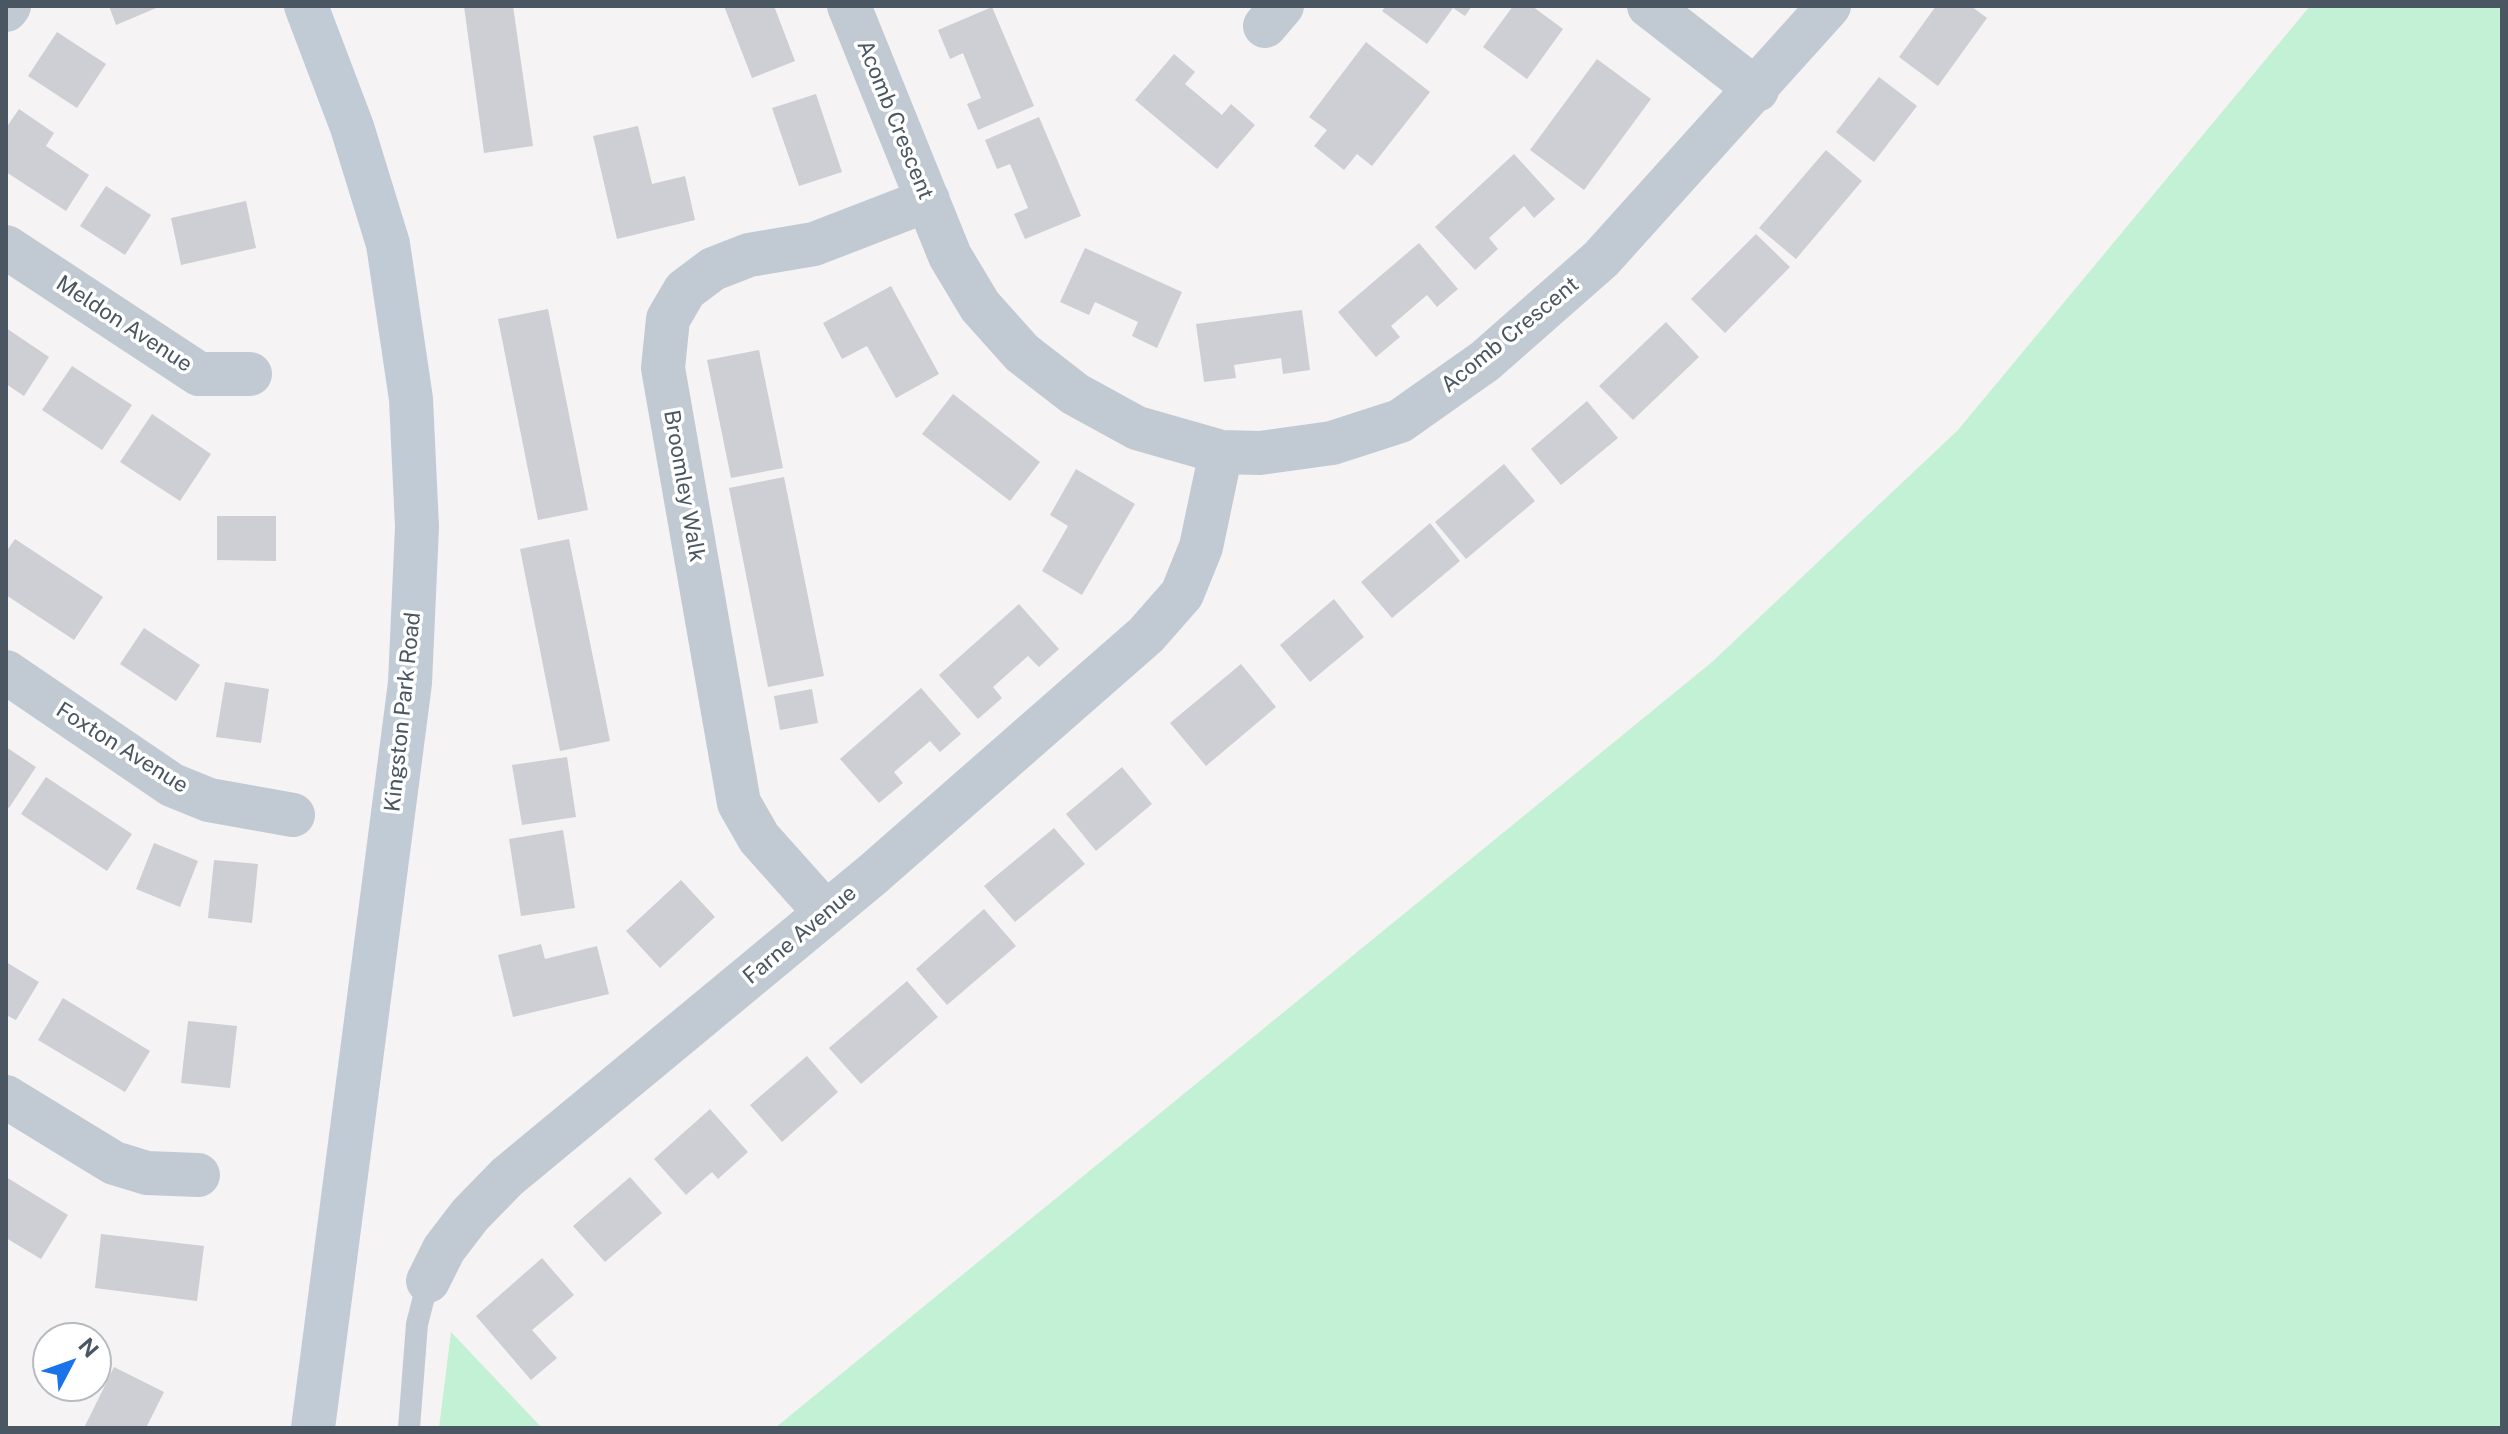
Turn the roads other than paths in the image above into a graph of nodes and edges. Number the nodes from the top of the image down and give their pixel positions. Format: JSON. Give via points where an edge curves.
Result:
{"nodes":[{"id":1,"x":306,"y":6,"type":"edge"},
{"id":2,"x":849,"y":6,"type":"edge"},
{"id":3,"x":1649,"y":6,"type":"edge"},
{"id":4,"x":1829,"y":6,"type":"edge"},
{"id":5,"x":1757,"y":90,"type":"junction"},
{"id":6,"x":928,"y":200,"type":"junction"},
{"id":7,"x":6,"y":247,"type":"edge"},
{"id":8,"x":250,"y":374,"type":"dead end"},
{"id":9,"x":1221,"y":452,"type":"junction"},
{"id":10,"x":6,"y":672,"type":"edge"},
{"id":11,"x":293,"y":815,"type":"dead end"},
{"id":12,"x":826,"y":913,"type":"junction"},
{"id":13,"x":6,"y":1097,"type":"edge"},
{"id":14,"x":198,"y":1175,"type":"dead end"},
{"id":15,"x":428,"y":1281,"type":"joint"},
{"id":16,"x":313,"y":1428,"type":"edge"},
{"id":17,"x":409,"y":1428,"type":"edge"}],
"edges":[{"from":1,"to":16,"type":"street","name":"Kingston Park Road","via":[[352,127],[388,244],[411,399],[417,527],[410,683]]},
{"from":2,"to":6,"type":"street","name":"Acomb Crescent"},
{"from":3,"to":5,"type":"street"},
{"from":4,"to":5,"type":"street","name":"Acomb Crescent"},
{"from":5,"to":9,"type":"street","name":"Acomb Crescent","via":[[1601,259],[1485,361],[1400,421],[1332,443],[1260,453]]},
{"from":6,"to":9,"type":"street","name":"Acomb Crescent","via":[[950,256],[980,306],[1022,353],[1075,394],[1137,428]]},
{"from":6,"to":12,"type":"street","name":"Broomley Walk","via":[[814,244],[749,255],[713,269],[685,290],[668,319],[663,368],[739,803],[759,838]]},
{"from":7,"to":8,"type":"street","name":"Meldon Avenue","via":[[199,374]]},
{"from":9,"to":12,"type":"street","name":"Farne Avenue","via":[[1201,547],[1182,594],[1146,635]]},
{"from":10,"to":11,"type":"street","name":"Foxton Avenue","via":[[172,785],[209,800]]},
{"from":12,"to":15,"type":"street","name":"Farne Avenue","via":[[507,1177],[444,1249]]},
{"from":13,"to":14,"type":"street","via":[[114,1163],[147,1173]]},
{"from":15,"to":17,"type":"lane","name":"Farne Avenue","via":[[417,1324]]}]}
